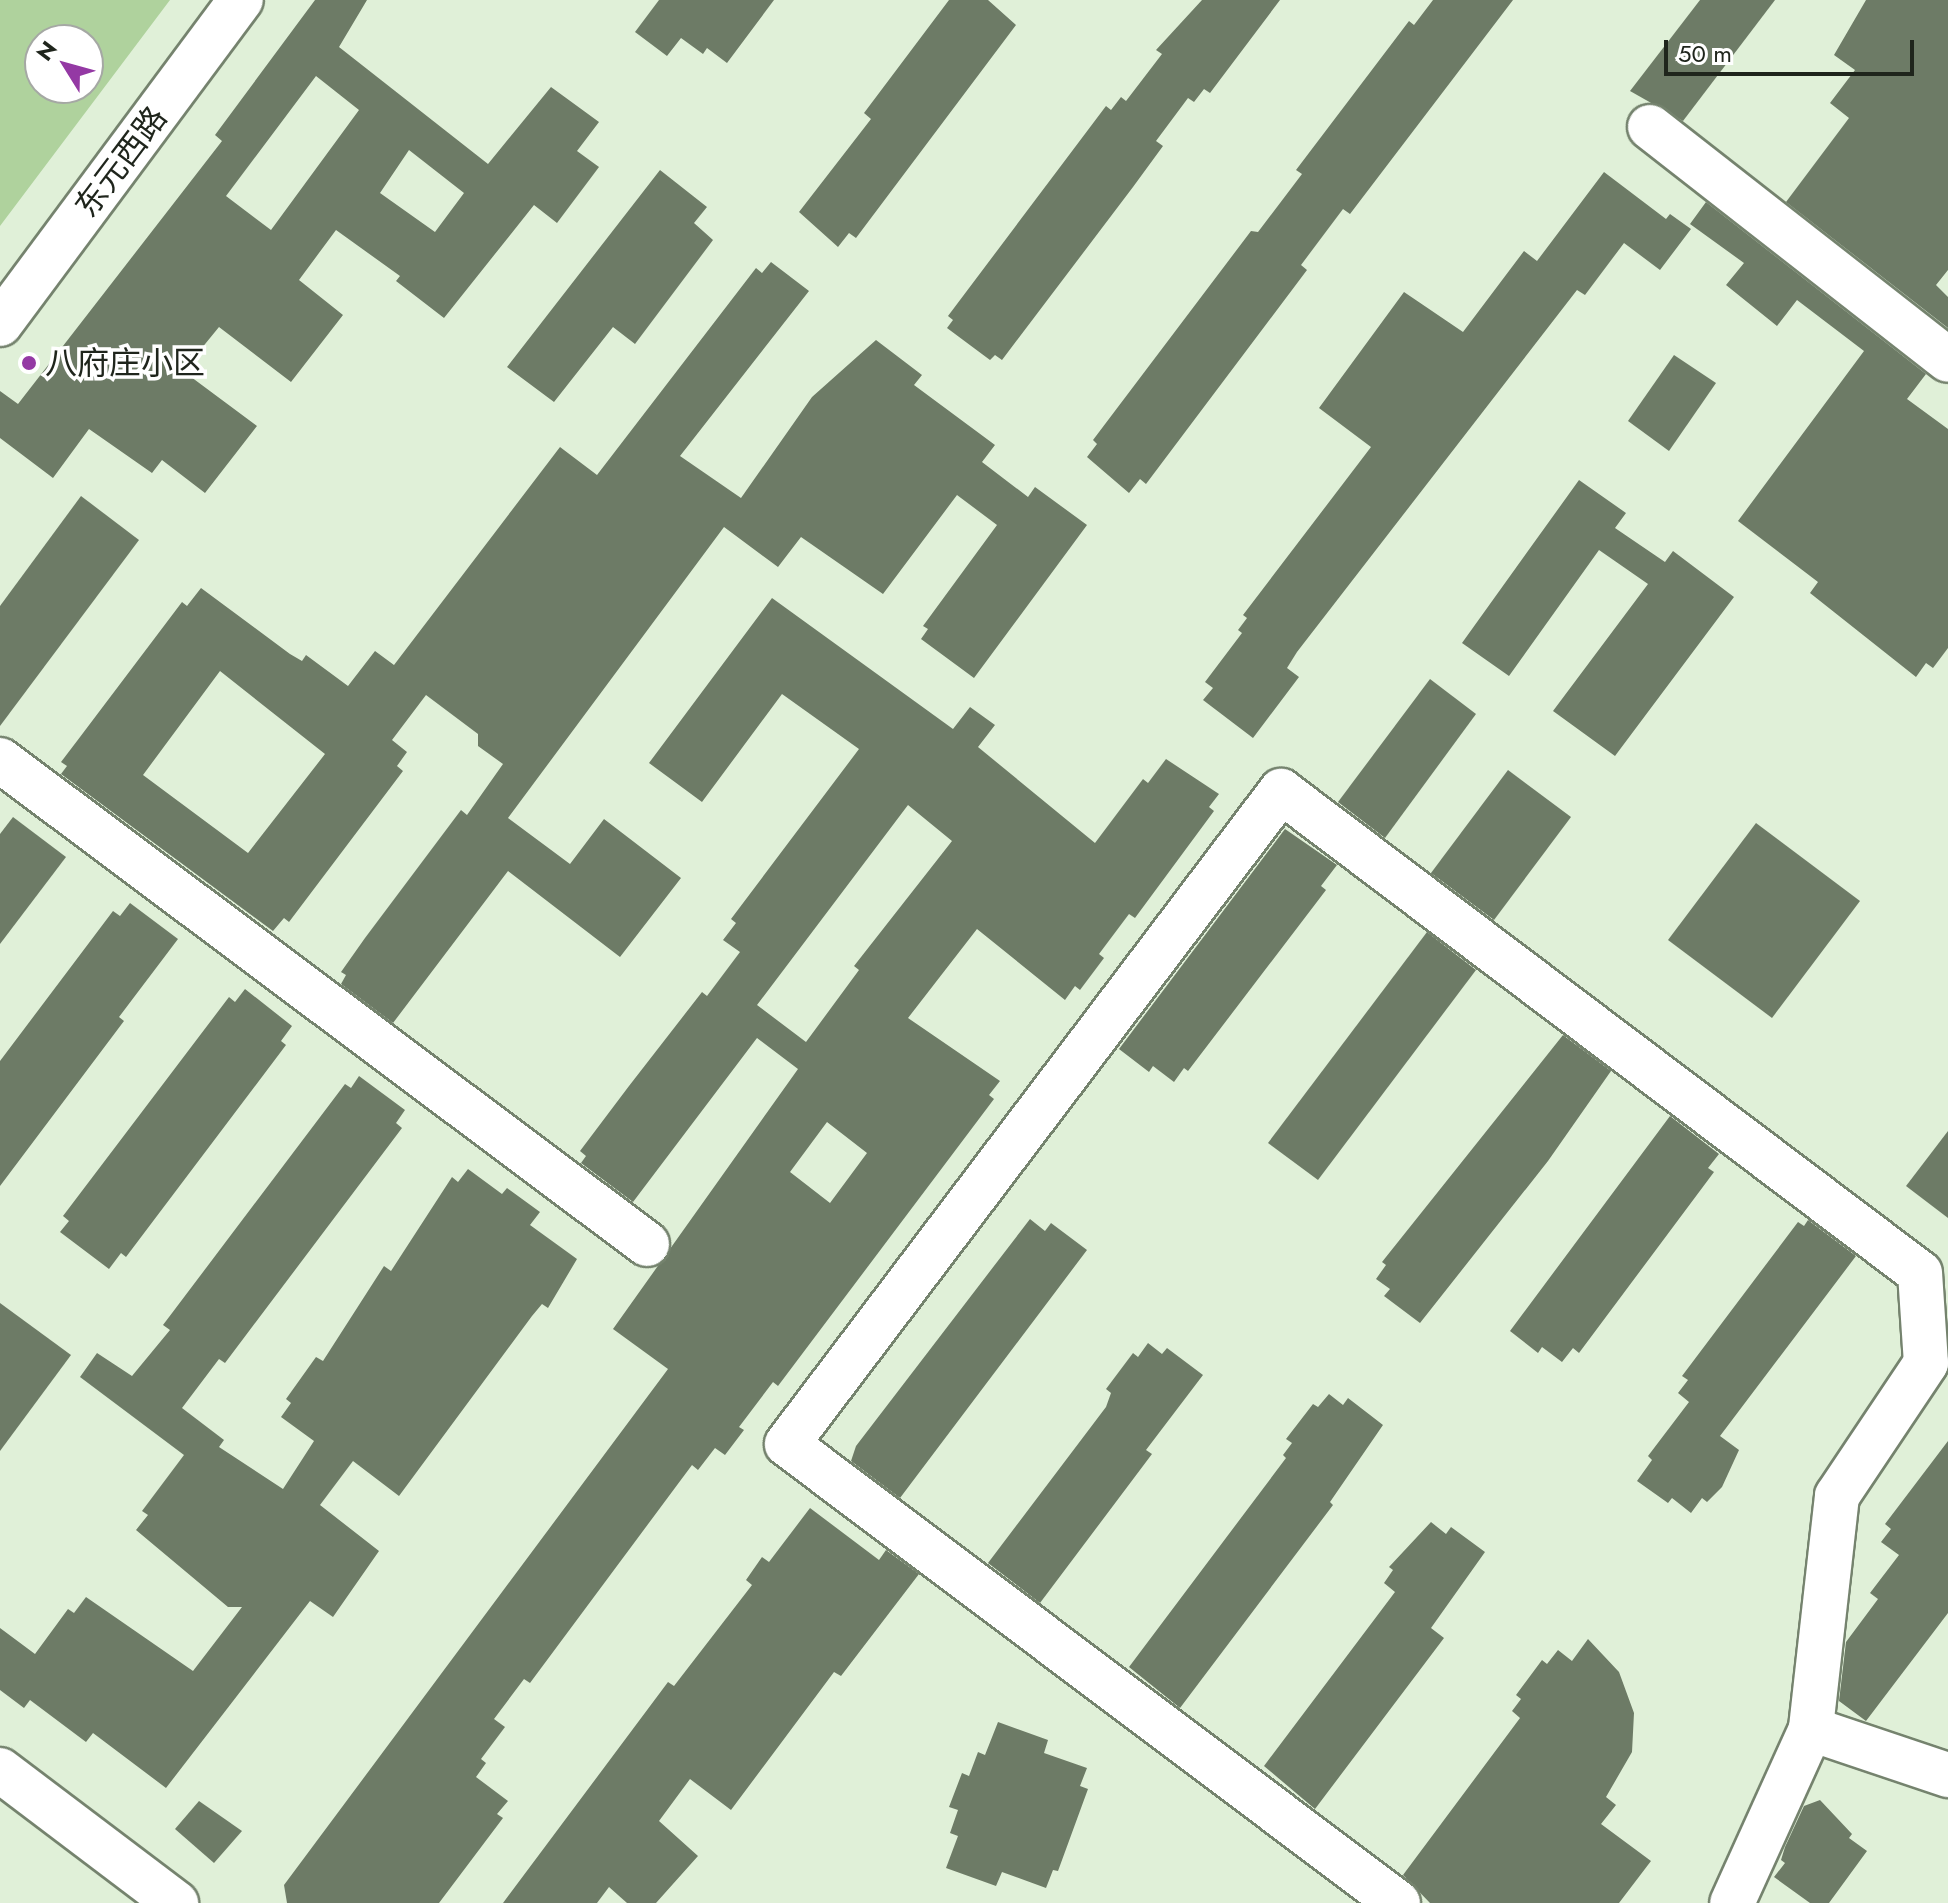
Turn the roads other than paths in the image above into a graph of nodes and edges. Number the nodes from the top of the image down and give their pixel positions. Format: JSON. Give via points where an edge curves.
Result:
{"nodes":[{"id":1,"x":241,"y":0,"type":"edge"},
{"id":2,"x":1650,"y":127,"type":"dead end"},
{"id":3,"x":0,"y":324,"type":"edge"},
{"id":4,"x":1948,"y":360,"type":"edge"},
{"id":5,"x":0,"y":760,"type":"edge"},
{"id":6,"x":647,"y":1244,"type":"dead end"},
{"id":7,"x":1811,"y":1729,"type":"junction"},
{"id":8,"x":0,"y":1770,"type":"edge"},
{"id":9,"x":1948,"y":1775,"type":"edge"},
{"id":10,"x":176,"y":1903,"type":"edge"},
{"id":11,"x":1398,"y":1903,"type":"edge"},
{"id":12,"x":1732,"y":1903,"type":"edge"}],
"edges":[{"from":1,"to":3,"type":"street","name":"东元西路"},
{"from":2,"to":4,"type":"street"},
{"from":5,"to":6,"type":"street"},
{"from":7,"to":9,"type":"street"},
{"from":7,"to":11,"type":"street","via":[[1837,1496],[1926,1363],[1920,1273],[1281,791],[787,1444]]},
{"from":7,"to":12,"type":"street"},
{"from":8,"to":10,"type":"street"}]}
